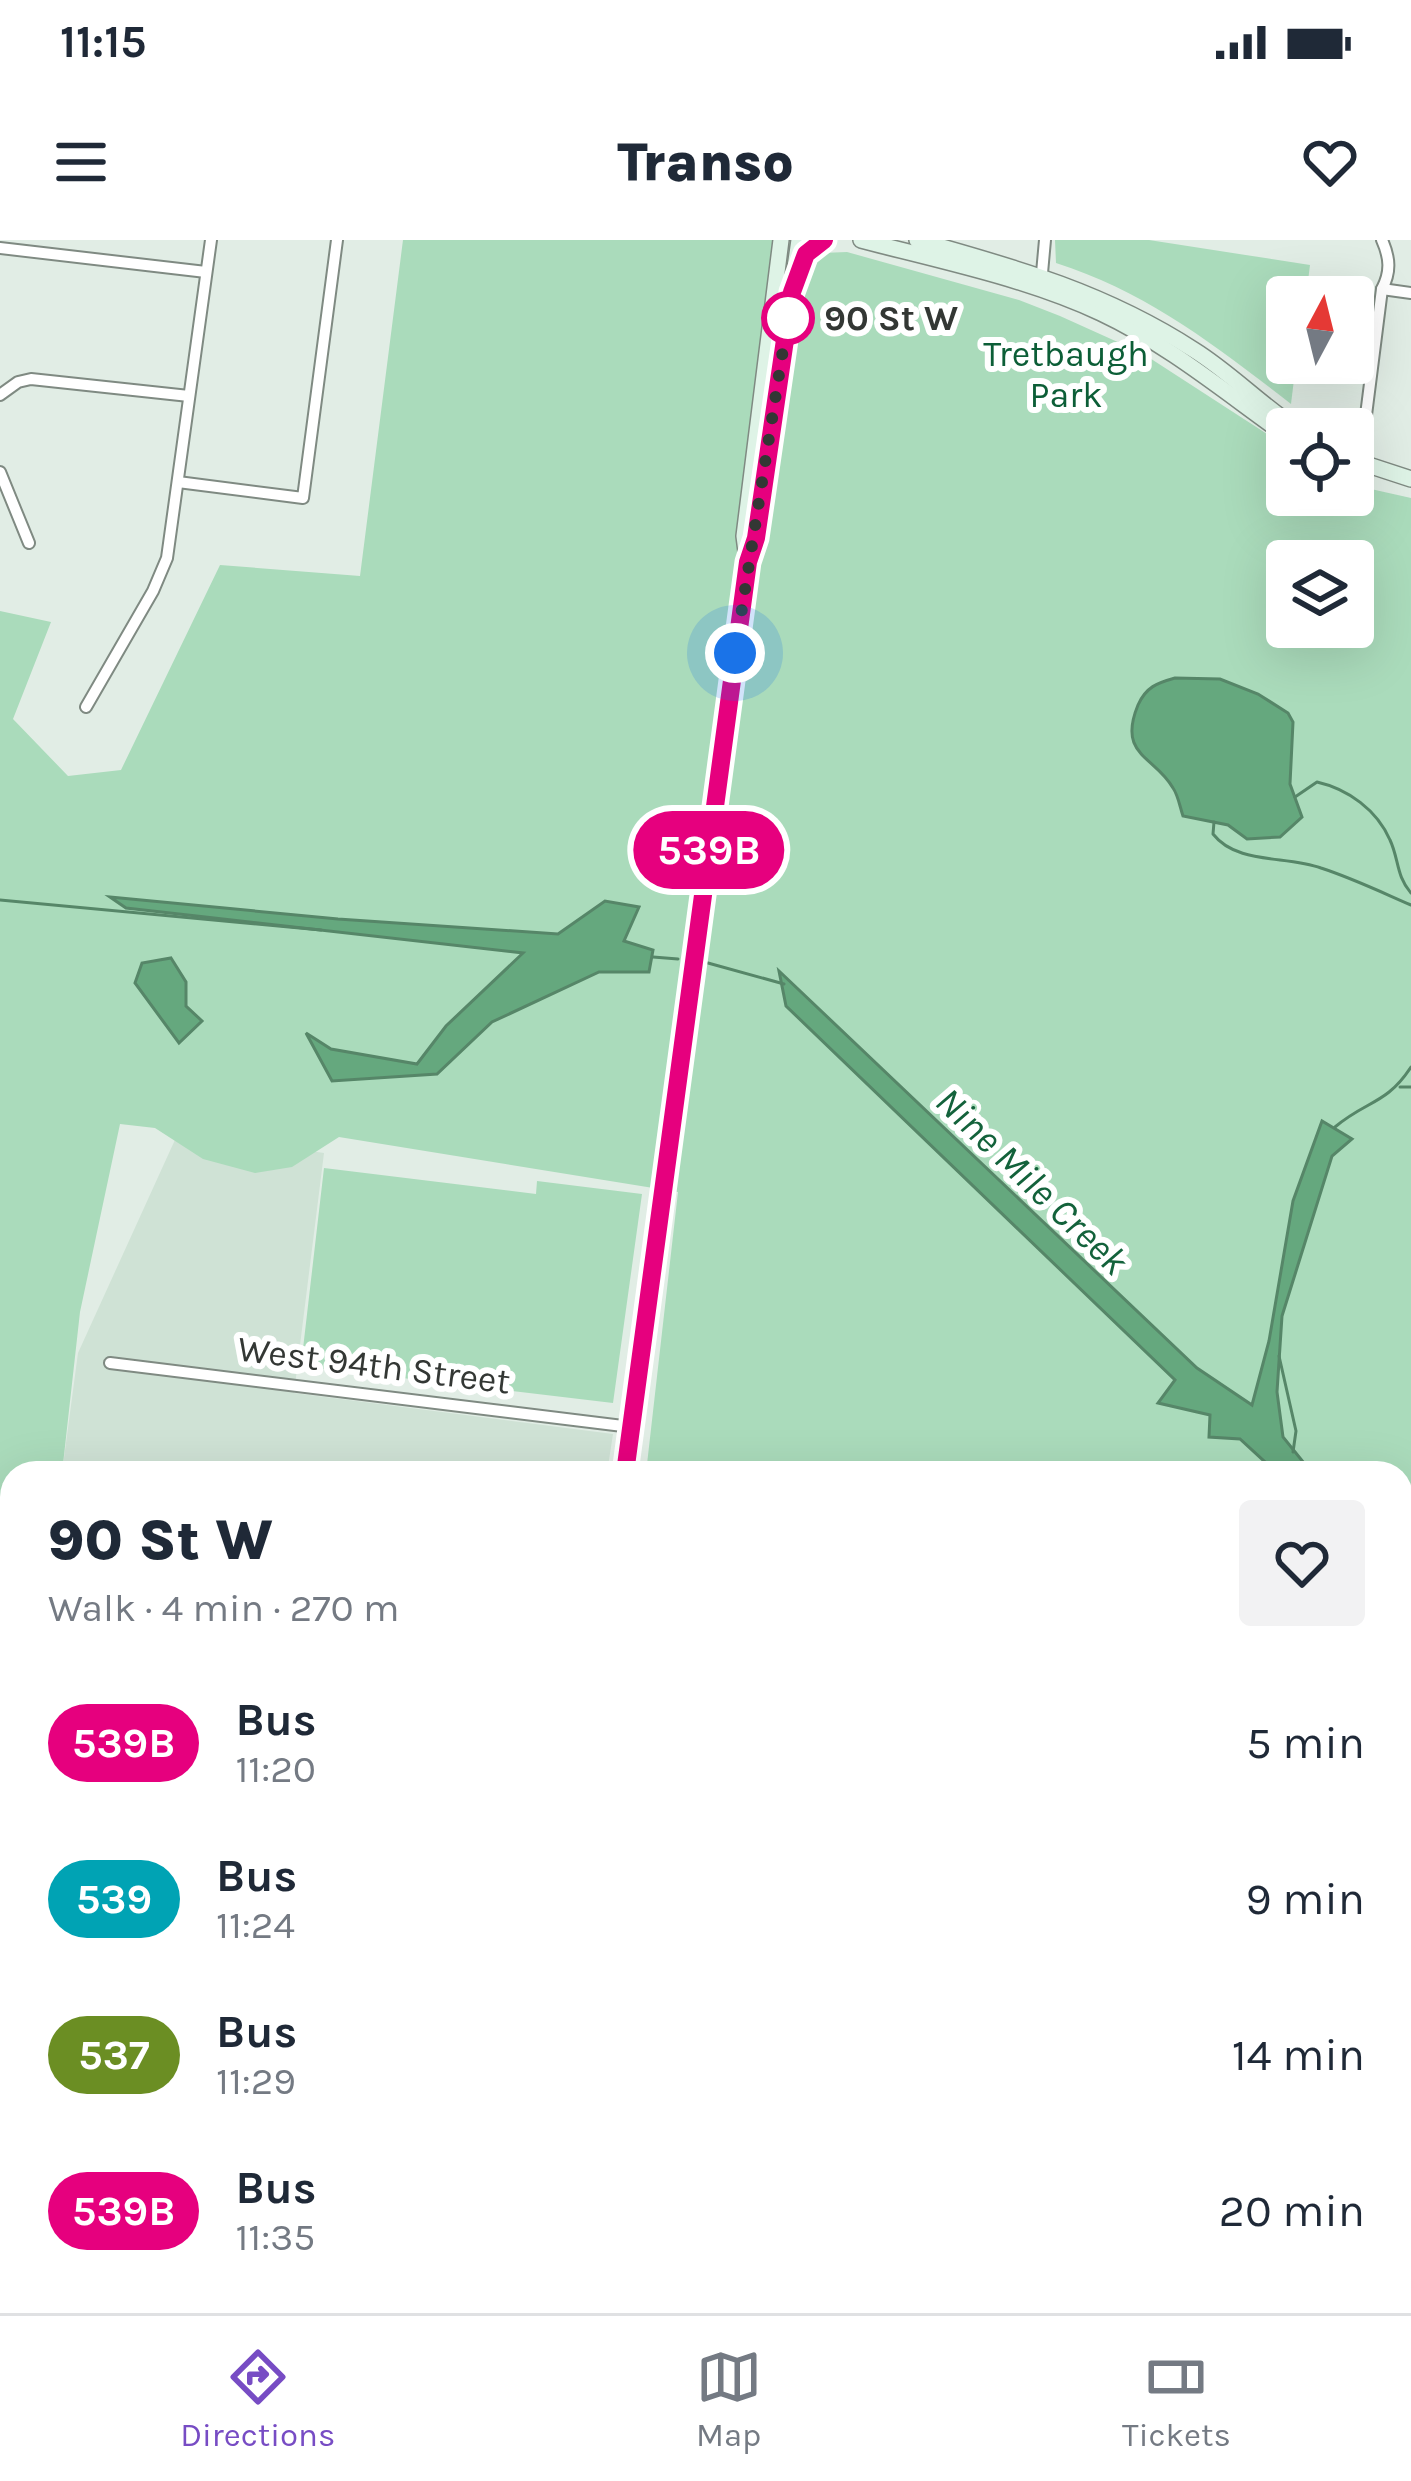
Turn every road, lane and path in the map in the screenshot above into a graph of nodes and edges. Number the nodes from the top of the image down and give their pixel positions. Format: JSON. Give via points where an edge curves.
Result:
{"nodes":[{"id":1,"x":211,"y":240,"type":"edge"},
{"id":2,"x":337,"y":240,"type":"edge"},
{"id":3,"x":777,"y":240,"type":"edge"},
{"id":4,"x":799,"y":240,"type":"edge"},
{"id":5,"x":824,"y":240,"type":"edge"},
{"id":6,"x":861,"y":240,"type":"edge"},
{"id":7,"x":917,"y":240,"type":"edge"},
{"id":8,"x":1045,"y":240,"type":"edge"},
{"id":9,"x":1382,"y":240,"type":"edge"},
{"id":10,"x":0,"y":248,"type":"edge"},
{"id":11,"x":206,"y":272,"type":"junction"},
{"id":12,"x":1041,"y":282,"type":"junction"},
{"id":13,"x":1382,"y":290,"type":"junction"},
{"id":14,"x":792,"y":292,"type":"junction"},
{"id":15,"x":1411,"y":293,"type":"edge"},
{"id":16,"x":0,"y":394,"type":"edge"},
{"id":17,"x":189,"y":396,"type":"junction"},
{"id":18,"x":1271,"y":408,"type":"edge"},
{"id":19,"x":1367,"y":408,"type":"edge"},
{"id":20,"x":1266,"y":421,"type":"edge"},
{"id":21,"x":1374,"y":471,"type":"edge"},
{"id":22,"x":0,"y":472,"type":"edge"},
{"id":23,"x":178,"y":482,"type":"junction"},
{"id":24,"x":1411,"y":483,"type":"edge"},
{"id":25,"x":29,"y":543,"type":"dead end"},
{"id":26,"x":748,"y":562,"type":"junction"},
{"id":27,"x":86,"y":707,"type":"dead end"},
{"id":28,"x":110,"y":1363,"type":"dead end"},
{"id":29,"x":631,"y":1427,"type":"junction"},
{"id":30,"x":627,"y":1461,"type":"edge"}],
"edges":[{"from":1,"to":11,"type":"street"},
{"from":2,"to":23,"type":"street","via":[[302,498]]},
{"from":3,"to":26,"type":"main road","via":[[744,536]]},
{"from":4,"to":14,"type":"main road"},
{"from":5,"to":14,"type":"main road","via":[[806,254]]},
{"from":6,"to":12,"type":"main road"},
{"from":7,"to":12,"type":"main road"},
{"from":8,"to":12,"type":"street"},
{"from":9,"to":13,"type":"street","via":[[1389,265]]},
{"from":10,"to":11,"type":"street"},
{"from":11,"to":17,"type":"street"},
{"from":12,"to":18,"type":"main road","via":[[1091,292],[1198,352]]},
{"from":12,"to":20,"type":"main road","via":[[1159,345]]},
{"from":13,"to":15,"type":"street"},
{"from":13,"to":19,"type":"street"},
{"from":14,"to":26,"type":"main road"},
{"from":16,"to":17,"type":"street","via":[[45,379]]},
{"from":17,"to":23,"type":"street"},
{"from":21,"to":24,"type":"main road"},
{"from":22,"to":25,"type":"street"},
{"from":23,"to":27,"type":"street","via":[[161,575]]},
{"from":26,"to":29,"type":"main road"},
{"from":28,"to":29,"type":"street","name":"West 94th Street"},
{"from":29,"to":30,"type":"main road"}]}
